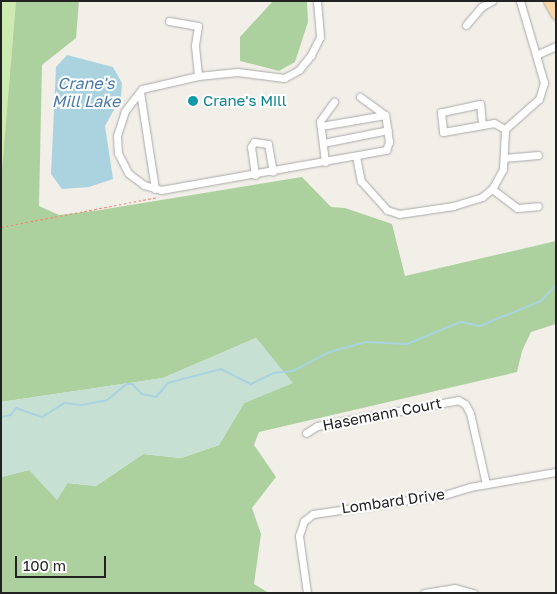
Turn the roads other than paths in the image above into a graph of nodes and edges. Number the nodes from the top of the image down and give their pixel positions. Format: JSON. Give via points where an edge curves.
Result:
{"nodes":[{"id":1,"x":325,"y":1,"type":"edge"},
{"id":2,"x":492,"y":1,"type":"edge"},
{"id":3,"x":520,"y":1,"type":"edge"},
{"id":4,"x":548,"y":1,"type":"edge"},
{"id":5,"x":317,"y":3,"type":"edge"},
{"id":6,"x":556,"y":15,"type":"edge"},
{"id":7,"x":169,"y":21,"type":"dead end"},
{"id":8,"x":466,"y":25,"type":"dead end"},
{"id":9,"x":556,"y":46,"type":"edge"},
{"id":10,"x":536,"y":55,"type":"junction"},
{"id":11,"x":198,"y":76,"type":"junction"},
{"id":12,"x":140,"y":92,"type":"junction"},
{"id":13,"x":360,"y":97,"type":"dead end"},
{"id":14,"x":334,"y":102,"type":"dead end"},
{"id":15,"x":385,"y":115,"type":"junction"},
{"id":16,"x":482,"y":125,"type":"junction"},
{"id":17,"x":321,"y":126,"type":"junction"},
{"id":18,"x":388,"y":130,"type":"junction"},
{"id":19,"x":505,"y":130,"type":"junction"},
{"id":20,"x":323,"y":143,"type":"junction"},
{"id":21,"x":538,"y":155,"type":"dead end"},
{"id":22,"x":356,"y":156,"type":"junction"},
{"id":23,"x":504,"y":158,"type":"junction"},
{"id":24,"x":325,"y":162,"type":"junction"},
{"id":25,"x":273,"y":172,"type":"junction"},
{"id":26,"x":255,"y":175,"type":"junction"},
{"id":27,"x":158,"y":189,"type":"junction"},
{"id":28,"x":492,"y":189,"type":"junction"},
{"id":29,"x":538,"y":206,"type":"dead end"},
{"id":30,"x":306,"y":433,"type":"dead end"},
{"id":31,"x":556,"y":472,"type":"edge"},
{"id":32,"x":486,"y":484,"type":"junction"},
{"id":33,"x":307,"y":593,"type":"edge"},
{"id":34,"x":424,"y":593,"type":"edge"},
{"id":35,"x":473,"y":593,"type":"edge"}],
"edges":[{"from":1,"to":5,"type":"street"},
{"from":2,"to":8,"type":"street","via":[[481,7]]},
{"from":3,"to":10,"type":"street"},
{"from":4,"to":6,"type":"main road"},
{"from":5,"to":11,"type":"street","via":[[320,37],[312,56],[299,70],[284,78],[237,72]]},
{"from":7,"to":11,"type":"street","via":[[198,26],[195,46]]},
{"from":9,"to":10,"type":"street"},
{"from":10,"to":19,"type":"street","via":[[544,83],[539,99]]},
{"from":11,"to":12,"type":"street"},
{"from":12,"to":27,"type":"street"},
{"from":12,"to":27,"type":"street","via":[[125,112],[117,136],[118,153],[128,173]]},
{"from":13,"to":15,"type":"street"},
{"from":14,"to":17,"type":"street","via":[[320,121]]},
{"from":15,"to":17,"type":"street"},
{"from":15,"to":18,"type":"street"},
{"from":16,"to":16,"type":"street","via":[[443,132],[441,112],[480,104]]},
{"from":16,"to":19,"type":"street","via":[[494,123]]},
{"from":17,"to":20,"type":"street"},
{"from":18,"to":20,"type":"street"},
{"from":18,"to":22,"type":"street","via":[[390,142],[386,150]]},
{"from":19,"to":23,"type":"street"},
{"from":20,"to":24,"type":"street"},
{"from":21,"to":23,"type":"street"},
{"from":22,"to":24,"type":"street"},
{"from":22,"to":28,"type":"street","via":[[361,181],[368,191],[387,210],[399,214],[468,202]]},
{"from":23,"to":28,"type":"street","via":[[503,169]]},
{"from":24,"to":25,"type":"street"},
{"from":25,"to":26,"type":"street"},
{"from":25,"to":26,"type":"street","via":[[268,144],[254,142],[251,147]]},
{"from":26,"to":27,"type":"street"},
{"from":28,"to":29,"type":"street","via":[[518,208]]},
{"from":30,"to":32,"type":"street","name":"Hasemann Court","via":[[317,426],[458,400],[470,412]]},
{"from":31,"to":32,"type":"street","name":"Lombard Drive"},
{"from":32,"to":33,"type":"street","name":"Lombard Drive","via":[[444,495],[313,514],[304,521],[299,536]]},
{"from":34,"to":35,"type":"street","via":[[454,588]]}]}
